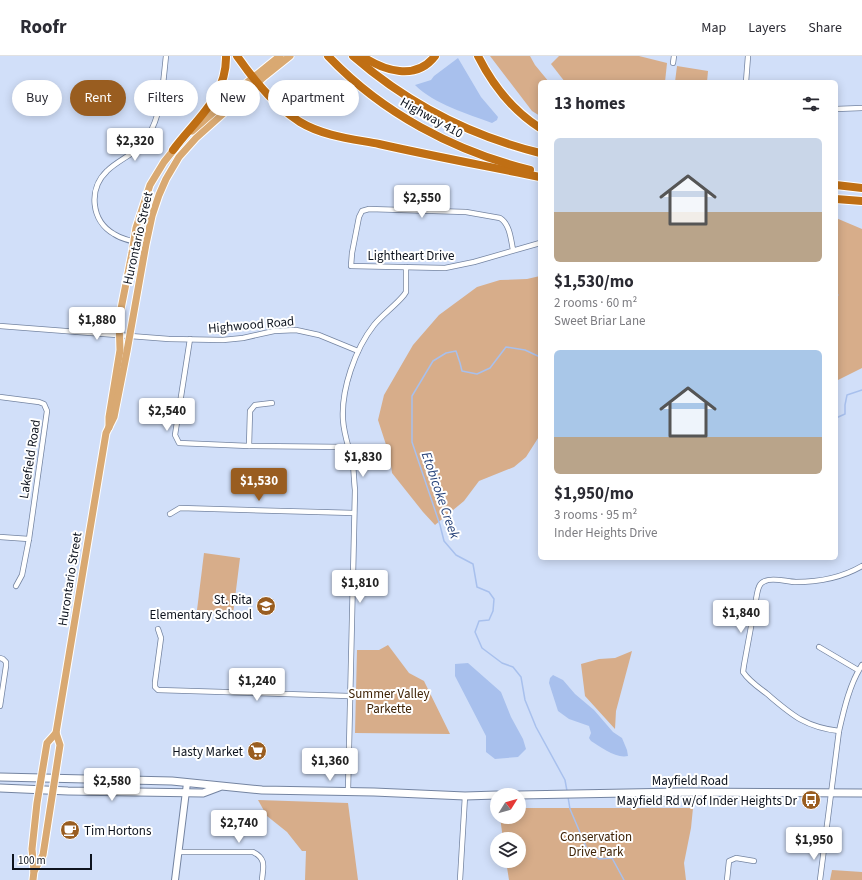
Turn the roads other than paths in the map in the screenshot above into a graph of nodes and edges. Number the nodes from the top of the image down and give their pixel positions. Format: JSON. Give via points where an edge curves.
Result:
{"nodes":[{"id":1,"x":166,"y":56,"type":"edge"},
{"id":2,"x":226,"y":56,"type":"edge"},
{"id":3,"x":237,"y":56,"type":"edge"},
{"id":4,"x":280,"y":56,"type":"edge"},
{"id":5,"x":290,"y":56,"type":"edge"},
{"id":6,"x":328,"y":56,"type":"edge"},
{"id":7,"x":353,"y":56,"type":"edge"},
{"id":8,"x":362,"y":56,"type":"edge"},
{"id":9,"x":435,"y":56,"type":"edge"},
{"id":10,"x":478,"y":56,"type":"edge"},
{"id":11,"x":674,"y":56,"type":"edge"},
{"id":12,"x":748,"y":56,"type":"edge"},
{"id":13,"x":674,"y":63,"type":"dead end"},
{"id":14,"x":256,"y":80,"type":"junction"},
{"id":15,"x":746,"y":80,"type":"edge"},
{"id":16,"x":260,"y":84,"type":"edge"},
{"id":17,"x":862,"y":108,"type":"edge"},
{"id":18,"x":838,"y":109,"type":"edge"},
{"id":19,"x":209,"y":116,"type":"edge"},
{"id":20,"x":218,"y":116,"type":"edge"},
{"id":21,"x":538,"y":127,"type":"edge"},
{"id":22,"x":173,"y":150,"type":"junction"},
{"id":23,"x":538,"y":153,"type":"edge"},
{"id":24,"x":538,"y":171,"type":"edge"},
{"id":25,"x":538,"y":177,"type":"edge"},
{"id":26,"x":838,"y":185,"type":"edge"},
{"id":27,"x":862,"y":188,"type":"edge"},
{"id":28,"x":838,"y":199,"type":"edge"},
{"id":29,"x":862,"y":201,"type":"edge"},
{"id":30,"x":134,"y":241,"type":"junction"},
{"id":31,"x":146,"y":244,"type":"junction"},
{"id":32,"x":538,"y":244,"type":"edge"},
{"id":33,"x":513,"y":250,"type":"junction"},
{"id":34,"x":406,"y":267,"type":"junction"},
{"id":35,"x":0,"y":326,"type":"edge"},
{"id":36,"x":120,"y":334,"type":"junction"},
{"id":37,"x":130,"y":335,"type":"junction"},
{"id":38,"x":190,"y":339,"type":"junction"},
{"id":39,"x":358,"y":351,"type":"junction"},
{"id":40,"x":0,"y":397,"type":"edge"},
{"id":41,"x":272,"y":403,"type":"dead end"},
{"id":42,"x":109,"y":429,"type":"junction"},
{"id":43,"x":249,"y":446,"type":"junction"},
{"id":44,"x":347,"y":447,"type":"junction"},
{"id":45,"x":354,"y":512,"type":"junction"},
{"id":46,"x":170,"y":514,"type":"dead end"},
{"id":47,"x":0,"y":537,"type":"edge"},
{"id":48,"x":29,"y":539,"type":"junction"},
{"id":49,"x":862,"y":566,"type":"edge"},
{"id":50,"x":16,"y":586,"type":"dead end"},
{"id":51,"x":158,"y":629,"type":"dead end"},
{"id":52,"x":819,"y":647,"type":"dead end"},
{"id":53,"x":0,"y":658,"type":"edge"},
{"id":54,"x":862,"y":665,"type":"edge"},
{"id":55,"x":858,"y":670,"type":"junction"},
{"id":56,"x":349,"y":696,"type":"junction"},
{"id":57,"x":0,"y":706,"type":"edge"},
{"id":58,"x":839,"y":731,"type":"junction"},
{"id":59,"x":56,"y":733,"type":"junction"},
{"id":60,"x":0,"y":777,"type":"edge"},
{"id":61,"x":42,"y":778,"type":"junction"},
{"id":62,"x":55,"y":778,"type":"junction"},
{"id":63,"x":187,"y":783,"type":"junction"},
{"id":64,"x":221,"y":786,"type":"junction"},
{"id":65,"x":0,"y":788,"type":"edge"},
{"id":66,"x":40,"y":790,"type":"junction"},
{"id":67,"x":53,"y":791,"type":"junction"},
{"id":68,"x":348,"y":791,"type":"junction"},
{"id":69,"x":831,"y":792,"type":"junction"},
{"id":70,"x":186,"y":793,"type":"junction"},
{"id":71,"x":862,"y":793,"type":"edge"},
{"id":72,"x":526,"y":795,"type":"edge"},
{"id":73,"x":465,"y":796,"type":"junction"},
{"id":74,"x":490,"y":796,"type":"edge"},
{"id":75,"x":179,"y":852,"type":"junction"},
{"id":76,"x":754,"y":861,"type":"dead end"},
{"id":77,"x":34,"y":872,"type":"junction"},
{"id":78,"x":33,"y":880,"type":"edge"},
{"id":79,"x":175,"y":880,"type":"edge"},
{"id":80,"x":262,"y":880,"type":"edge"},
{"id":81,"x":460,"y":880,"type":"edge"},
{"id":82,"x":727,"y":880,"type":"edge"},
{"id":83,"x":820,"y":880,"type":"edge"}],
"edges":[{"from":1,"to":30,"type":"street","via":[[156,120],[148,136],[138,149],[104,174],[95,194],[96,211],[101,223],[113,234]]},
{"from":2,"to":22,"type":"highway","via":[[220,89]]},
{"from":3,"to":14,"type":"highway"},
{"from":4,"to":14,"type":"main road","name":"Hurontario Street"},
{"from":5,"to":14,"type":"main road","name":"Hurontario Street"},
{"from":6,"to":24,"type":"highway","name":"Highway 410","via":[[379,100],[434,134],[475,153]]},
{"from":7,"to":23,"type":"highway","name":"Highway 410","via":[[396,90],[436,114],[491,138]]},
{"from":8,"to":9,"type":"highway","via":[[388,70],[403,72],[426,65]]},
{"from":10,"to":21,"type":"highway","via":[[508,102]]},
{"from":11,"to":13,"type":"street"},
{"from":12,"to":15,"type":"street"},
{"from":16,"to":25,"type":"highway","via":[[281,108],[312,128]]},
{"from":17,"to":18,"type":"street"},
{"from":19,"to":22,"type":"main road","name":"Hurontario Street"},
{"from":20,"to":31,"type":"main road","name":"Hurontario Street","via":[[179,157],[166,179],[152,216]]},
{"from":22,"to":30,"type":"main road","name":"Hurontario Street","via":[[150,185],[141,209]]},
{"from":26,"to":27,"type":"highway"},
{"from":28,"to":29,"type":"highway"},
{"from":30,"to":31,"type":"street"},
{"from":30,"to":36,"type":"main road","name":"Hurontario Street","via":[[119,319]]},
{"from":31,"to":37,"type":"main road","name":"Hurontario Street"},
{"from":32,"to":33,"type":"street","name":"Lightheart Drive"},
{"from":33,"to":34,"type":"street","name":"Lightheart Drive","via":[[457,266]]},
{"from":33,"to":34,"type":"street","name":"Lightheart Drive","via":[[506,224],[500,218],[472,212],[369,209],[362,211],[352,253],[352,266]]},
{"from":34,"to":39,"type":"street","via":[[406,292],[374,325]]},
{"from":35,"to":36,"type":"street","name":"Highwood Road"},
{"from":36,"to":37,"type":"street","name":"Highwood Road"},
{"from":36,"to":42,"type":"main road","name":"Hurontario Street"},
{"from":37,"to":38,"type":"street","name":"Highwood Road"},
{"from":37,"to":42,"type":"main road","name":"Hurontario Street","via":[[114,417]]},
{"from":38,"to":39,"type":"street","name":"Highwood Road","via":[[234,339],[274,331],[296,330],[318,335]]},
{"from":38,"to":43,"type":"street","via":[[175,435],[177,440],[183,444]]},
{"from":39,"to":44,"type":"street","via":[[343,407]]},
{"from":40,"to":48,"type":"street","name":"Lakefield Road","via":[[39,402],[44,404],[48,411]]},
{"from":41,"to":43,"type":"street","via":[[252,407]]},
{"from":42,"to":59,"type":"main road","name":"Hurontario Street","via":[[104,445]]},
{"from":43,"to":44,"type":"street"},
{"from":44,"to":45,"type":"street","via":[[353,466]]},
{"from":45,"to":46,"type":"street","via":[[180,508]]},
{"from":45,"to":56,"type":"street"},
{"from":47,"to":48,"type":"street"},
{"from":48,"to":50,"type":"street","via":[[22,575]]},
{"from":49,"to":58,"type":"street","via":[[845,574],[822,579],[795,582],[767,580],[761,583],[756,594],[743,672],[794,717],[813,726]]},
{"from":51,"to":56,"type":"street","via":[[161,638],[155,687],[158,690]]},
{"from":52,"to":55,"type":"street"},
{"from":53,"to":57,"type":"street","via":[[6,662]]},
{"from":54,"to":55,"type":"street"},
{"from":55,"to":58,"type":"street","via":[[844,707]]},
{"from":56,"to":68,"type":"street"},
{"from":58,"to":69,"type":"street"},
{"from":59,"to":61,"type":"main road","name":"Hurontario Street","via":[[47,743]]},
{"from":59,"to":62,"type":"main road","name":"Hurontario Street","via":[[60,745]]},
{"from":60,"to":61,"type":"main road"},
{"from":61,"to":62,"type":"main road"},
{"from":61,"to":66,"type":"main road","name":"Hurontario Street"},
{"from":62,"to":63,"type":"main road"},
{"from":62,"to":67,"type":"main road","name":"Hurontario Street"},
{"from":63,"to":64,"type":"main road"},
{"from":63,"to":70,"type":"street"},
{"from":64,"to":68,"type":"main road","via":[[262,790]]},
{"from":64,"to":70,"type":"main road","via":[[203,793]]},
{"from":65,"to":66,"type":"main road"},
{"from":66,"to":67,"type":"main road"},
{"from":66,"to":77,"type":"main road","name":"Hurontario Street","via":[[32,849]]},
{"from":67,"to":70,"type":"main road"},
{"from":67,"to":77,"type":"main road","name":"Hurontario Street","via":[[43,854]]},
{"from":68,"to":73,"type":"main road"},
{"from":69,"to":71,"type":"main road","name":"Mayfield Road"},
{"from":69,"to":72,"type":"main road","name":"Mayfield Road"},
{"from":69,"to":83,"type":"street"},
{"from":70,"to":75,"type":"street"},
{"from":73,"to":74,"type":"main road"},
{"from":73,"to":81,"type":"street"},
{"from":75,"to":79,"type":"street"},
{"from":75,"to":80,"type":"street","via":[[252,852],[259,855],[263,863]]},
{"from":76,"to":82,"type":"street","via":[[736,858],[729,861]]},
{"from":77,"to":78,"type":"main road","name":"Hurontario Street"}]}
